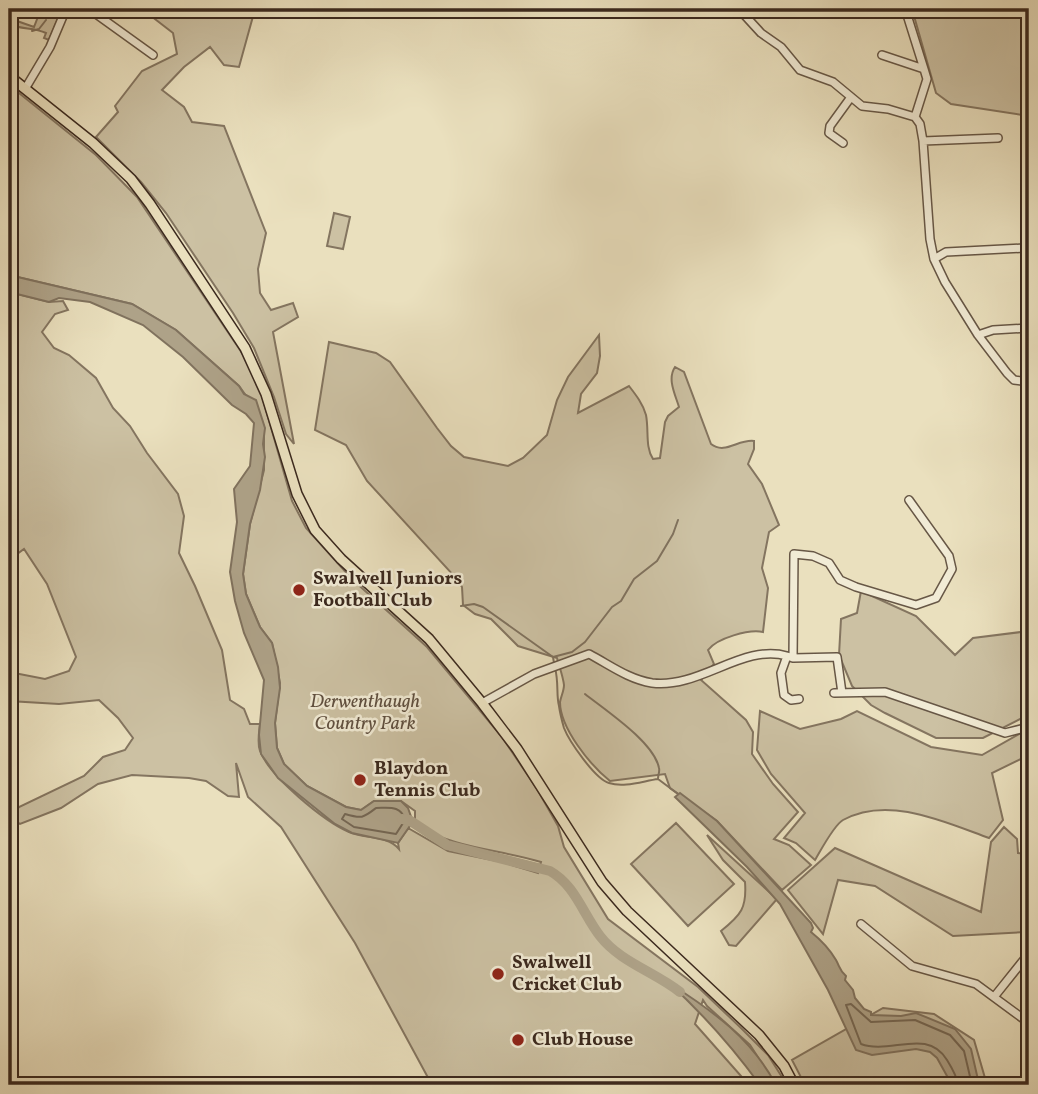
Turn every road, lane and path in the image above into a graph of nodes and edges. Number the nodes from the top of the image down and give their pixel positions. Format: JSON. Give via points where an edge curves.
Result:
{"nodes":[{"id":1,"x":66,"y":9,"type":"edge"},
{"id":2,"x":89,"y":9,"type":"edge"},
{"id":3,"x":739,"y":9,"type":"edge"},
{"id":4,"x":908,"y":18,"type":"dead end"},
{"id":5,"x":153,"y":55,"type":"dead end"},
{"id":6,"x":882,"y":55,"type":"dead end"},
{"id":7,"x":924,"y":69,"type":"junction"},
{"id":8,"x":9,"y":76,"type":"edge"},
{"id":9,"x":25,"y":89,"type":"junction"},
{"id":10,"x":851,"y":97,"type":"junction"},
{"id":11,"x":915,"y":117,"type":"junction"},
{"id":12,"x":998,"y":138,"type":"dead end"},
{"id":13,"x":923,"y":141,"type":"junction"},
{"id":14,"x":843,"y":143,"type":"dead end"},
{"id":15,"x":1024,"y":248,"type":"dead end"},
{"id":16,"x":934,"y":259,"type":"junction"},
{"id":17,"x":1029,"y":328,"type":"edge"},
{"id":18,"x":978,"y":335,"type":"junction"},
{"id":19,"x":1029,"y":382,"type":"edge"},
{"id":20,"x":909,"y":500,"type":"dead end"},
{"id":21,"x":790,"y":657,"type":"junction"},
{"id":22,"x":799,"y":699,"type":"dead end"},
{"id":23,"x":482,"y":703,"type":"junction"},
{"id":24,"x":1029,"y":727,"type":"edge"},
{"id":25,"x":861,"y":924,"type":"dead end"},
{"id":26,"x":1026,"y":957,"type":"dead end"},
{"id":27,"x":994,"y":997,"type":"junction"},
{"id":28,"x":1029,"y":1023,"type":"edge"},
{"id":29,"x":794,"y":1085,"type":"edge"}],
"edges":[{"from":1,"to":9,"type":"street"},
{"from":2,"to":5,"type":"street"},
{"from":3,"to":10,"type":"street","via":[[800,70],[833,82]]},
{"from":4,"to":7,"type":"street"},
{"from":6,"to":7,"type":"street"},
{"from":7,"to":11,"type":"street","via":[[927,79]]},
{"from":8,"to":9,"type":"main road"},
{"from":9,"to":23,"type":"main road","via":[[93,143],[142,192],[245,348],[266,394],[297,494],[315,530],[429,639]]},
{"from":10,"to":11,"type":"street","via":[[862,106]]},
{"from":10,"to":14,"type":"street","via":[[830,126],[829,133]]},
{"from":11,"to":13,"type":"street"},
{"from":12,"to":13,"type":"street"},
{"from":13,"to":16,"type":"street"},
{"from":15,"to":16,"type":"street","via":[[946,252]]},
{"from":16,"to":18,"type":"street"},
{"from":17,"to":18,"type":"street"},
{"from":18,"to":19,"type":"street","via":[[1014,380]]},
{"from":20,"to":21,"type":"street","via":[[949,556],[952,569],[936,598],[916,605],[856,587],[840,580],[829,563],[794,554]]},
{"from":21,"to":22,"type":"street","via":[[781,673],[784,695]]},
{"from":21,"to":23,"type":"street","via":[[760,654],[695,679],[654,683],[634,679],[589,654],[547,669]]},
{"from":21,"to":24,"type":"street","via":[[837,657],[838,693],[885,692],[1005,733]]},
{"from":23,"to":29,"type":"main road","via":[[602,882],[759,1035]]},
{"from":25,"to":27,"type":"street","via":[[912,966],[976,984]]},
{"from":26,"to":27,"type":"street"},
{"from":27,"to":28,"type":"street"}]}
